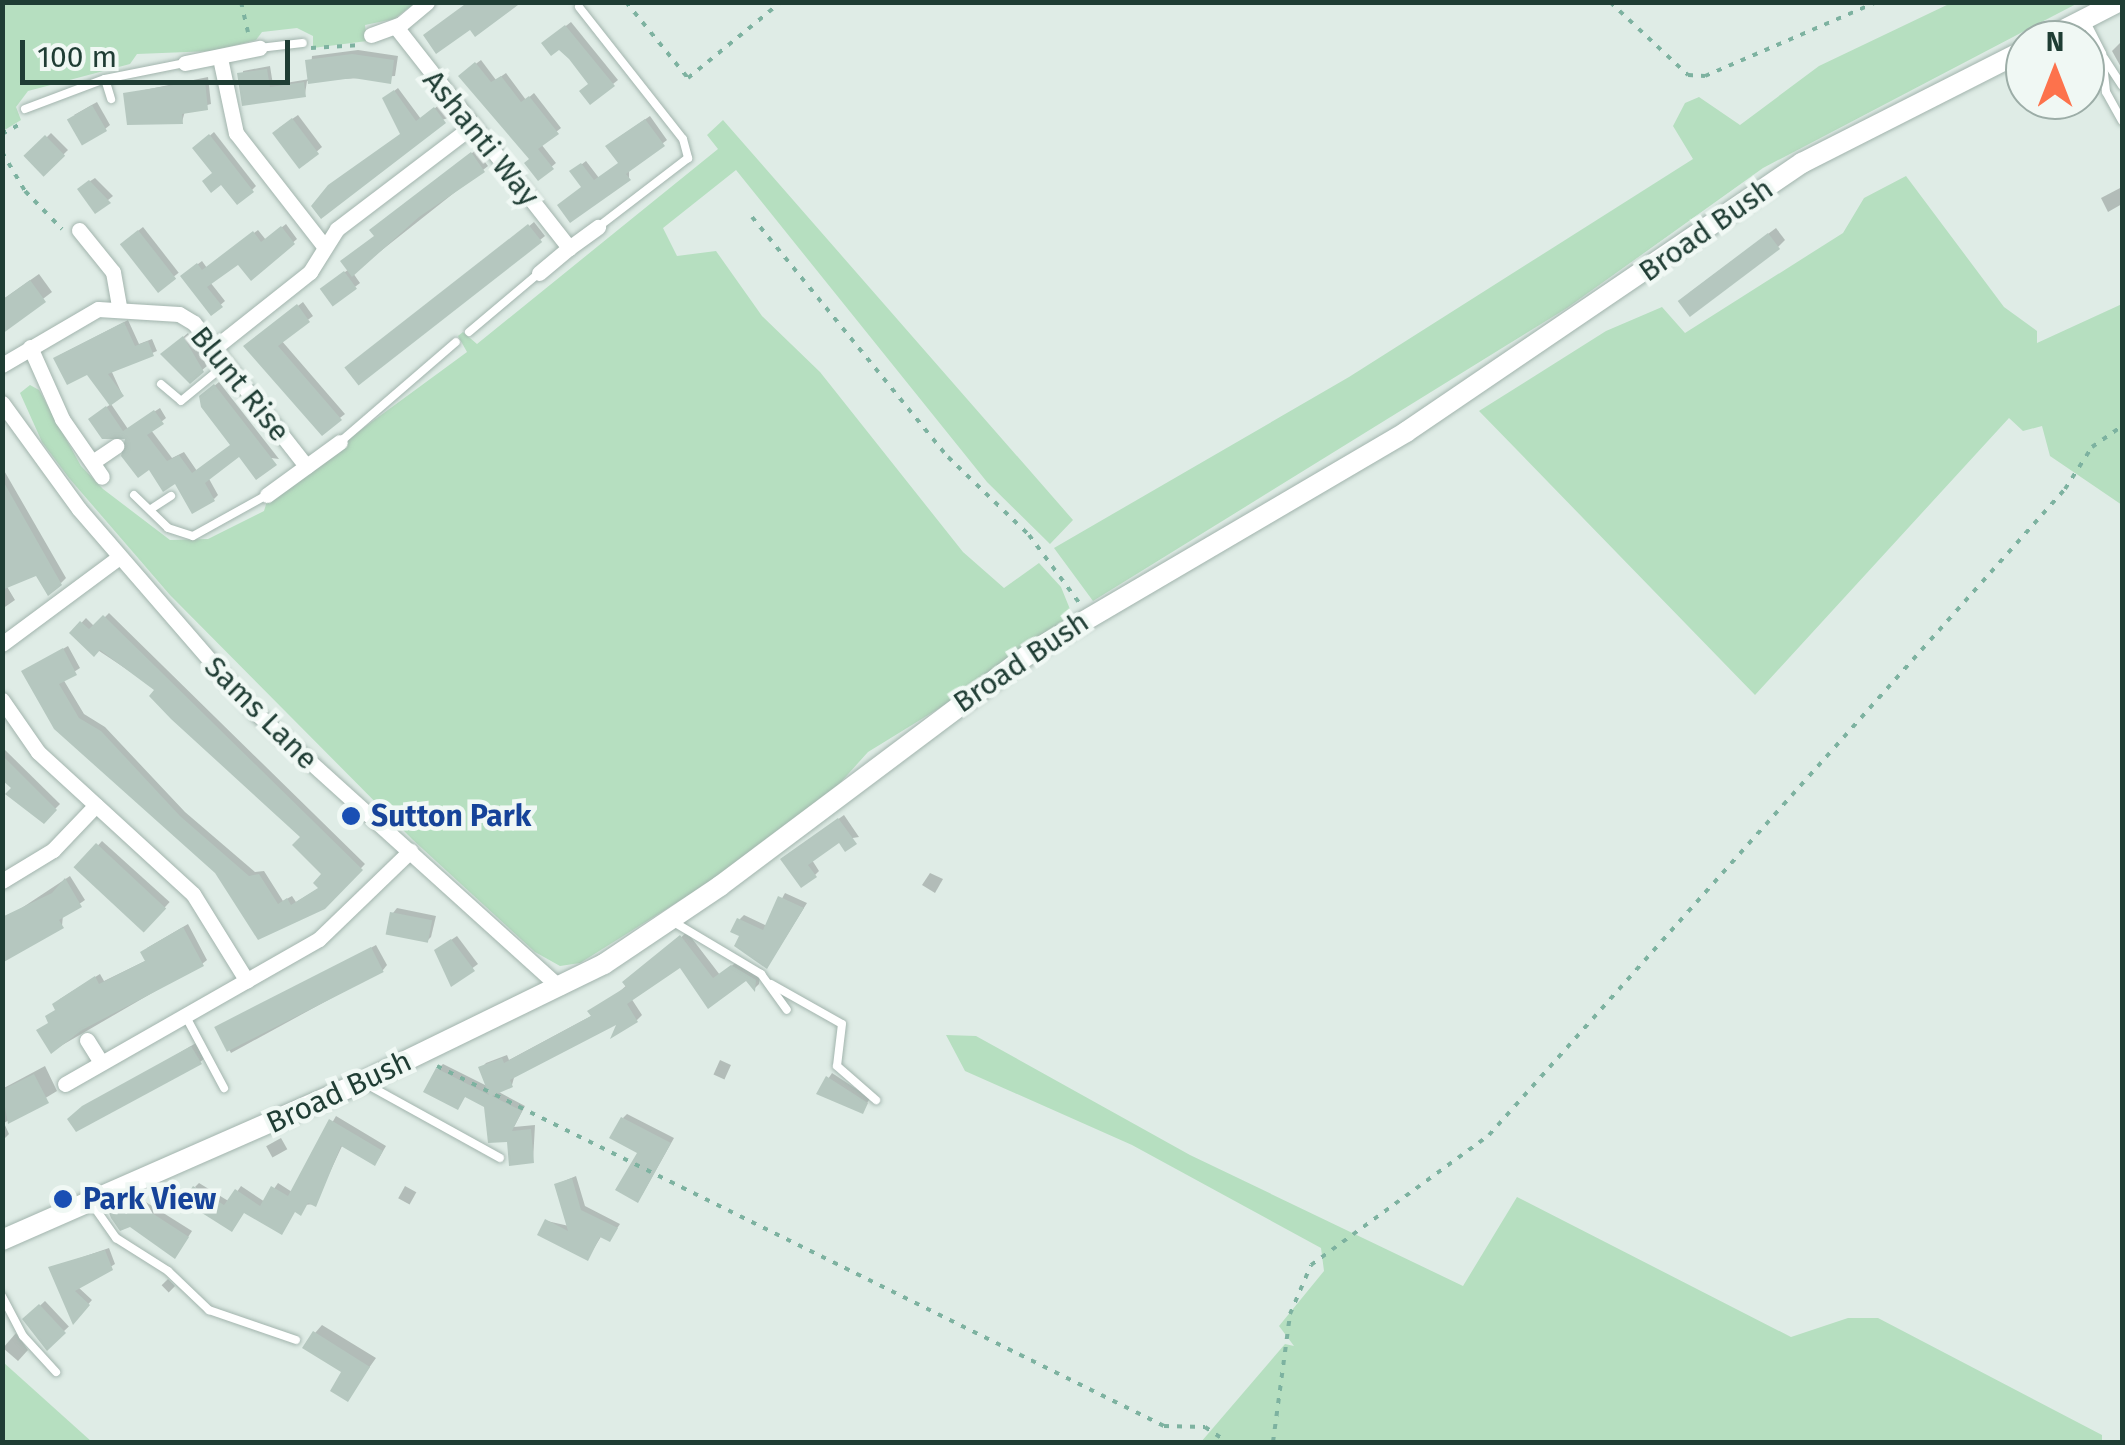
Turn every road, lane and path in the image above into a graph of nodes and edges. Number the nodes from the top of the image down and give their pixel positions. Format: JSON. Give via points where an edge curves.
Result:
{"nodes":[{"id":1,"x":241,"y":2,"type":"edge"},
{"id":2,"x":428,"y":2,"type":"edge"},
{"id":3,"x":626,"y":2,"type":"edge"},
{"id":4,"x":780,"y":2,"type":"edge"},
{"id":5,"x":1610,"y":2,"type":"edge"},
{"id":6,"x":1877,"y":2,"type":"edge"},
{"id":7,"x":2118,"y":2,"type":"edge"},
{"id":8,"x":579,"y":7,"type":"dead end"},
{"id":9,"x":2085,"y":20,"type":"edge"},
{"id":10,"x":396,"y":27,"type":"junction"},
{"id":11,"x":371,"y":34,"type":"joint"},
{"id":12,"x":303,"y":42,"type":"joint"},
{"id":13,"x":255,"y":49,"type":"junction"},
{"id":14,"x":220,"y":58,"type":"junction"},
{"id":15,"x":2105,"y":59,"type":"edge"},
{"id":16,"x":2005,"y":60,"type":"edge"},
{"id":17,"x":185,"y":63,"type":"joint"},
{"id":18,"x":105,"y":80,"type":"junction"},
{"id":19,"x":2105,"y":82,"type":"edge"},
{"id":20,"x":2122,"y":86,"type":"edge"},
{"id":21,"x":110,"y":99,"type":"dead end"},
{"id":22,"x":25,"y":109,"type":"joint"},
{"id":23,"x":2122,"y":121,"type":"edge"},
{"id":24,"x":472,"y":126,"type":"junction"},
{"id":25,"x":2,"y":134,"type":"edge"},
{"id":26,"x":2,"y":152,"type":"edge"},
{"id":27,"x":752,"y":217,"type":"dead end"},
{"id":28,"x":598,"y":228,"type":"joint"},
{"id":29,"x":79,"y":230,"type":"joint"},
{"id":30,"x":324,"y":246,"type":"junction"},
{"id":31,"x":569,"y":248,"type":"junction"},
{"id":32,"x":538,"y":274,"type":"joint"},
{"id":33,"x":119,"y":307,"type":"junction"},
{"id":34,"x":469,"y":332,"type":"dead end"},
{"id":35,"x":456,"y":342,"type":"dead end"},
{"id":36,"x":30,"y":347,"type":"junction"},
{"id":37,"x":214,"y":348,"type":"junction"},
{"id":38,"x":226,"y":364,"type":"junction"},
{"id":39,"x":2,"y":365,"type":"edge"},
{"id":40,"x":161,"y":384,"type":"dead end"},
{"id":41,"x":2,"y":403,"type":"edge"},
{"id":42,"x":2122,"y":426,"type":"edge"},
{"id":43,"x":340,"y":442,"type":"joint"},
{"id":44,"x":116,"y":446,"type":"dead end"},
{"id":45,"x":94,"y":461,"type":"junction"},
{"id":46,"x":306,"y":466,"type":"junction"},
{"id":47,"x":102,"y":478,"type":"dead end"},
{"id":48,"x":134,"y":494,"type":"dead end"},
{"id":49,"x":267,"y":495,"type":"joint"},
{"id":50,"x":171,"y":496,"type":"dead end"},
{"id":51,"x":151,"y":509,"type":"junction"},
{"id":52,"x":119,"y":557,"type":"junction"},
{"id":53,"x":1088,"y":616,"type":"junction"},
{"id":54,"x":2,"y":644,"type":"edge"},
{"id":55,"x":2,"y":700,"type":"edge"},
{"id":56,"x":96,"y":805,"type":"junction"},
{"id":57,"x":410,"y":851,"type":"junction"},
{"id":58,"x":2,"y":881,"type":"edge"},
{"id":59,"x":672,"y":921,"type":"junction"},
{"id":60,"x":247,"y":980,"type":"junction"},
{"id":61,"x":771,"y":984,"type":"junction"},
{"id":62,"x":559,"y":988,"type":"junction"},
{"id":63,"x":787,"y":1010,"type":"dead end"},
{"id":64,"x":185,"y":1015,"type":"junction"},
{"id":65,"x":88,"y":1040,"type":"dead end"},
{"id":66,"x":422,"y":1054,"type":"junction"},
{"id":67,"x":101,"y":1062,"type":"junction"},
{"id":68,"x":362,"y":1082,"type":"junction"},
{"id":69,"x":64,"y":1084,"type":"dead end"},
{"id":70,"x":224,"y":1088,"type":"dead end"},
{"id":71,"x":876,"y":1100,"type":"dead end"},
{"id":72,"x":500,"y":1158,"type":"dead end"},
{"id":73,"x":92,"y":1204,"type":"junction"},
{"id":74,"x":2,"y":1240,"type":"edge"},
{"id":75,"x":2,"y":1296,"type":"edge"},
{"id":76,"x":296,"y":1340,"type":"dead end"},
{"id":77,"x":56,"y":1372,"type":"dead end"},
{"id":78,"x":1226,"y":1442,"type":"edge"},
{"id":79,"x":1274,"y":1442,"type":"edge"}],
"edges":[{"from":1,"to":13,"type":"path"},
{"from":2,"to":10,"type":"street"},
{"from":3,"to":4,"type":"path","via":[[688,78]]},
{"from":5,"to":6,"type":"path","via":[[1688,75],[1705,76]]},
{"from":7,"to":9,"type":"main road"},
{"from":8,"to":28,"type":"lane","via":[[682,138],[688,158]]},
{"from":10,"to":11,"type":"street"},
{"from":10,"to":24,"type":"street","name":"Ashanti Way"},
{"from":11,"to":12,"type":"path","via":[[372,43],[316,50]]},
{"from":12,"to":13,"type":"lane"},
{"from":13,"to":14,"type":"street"},
{"from":14,"to":17,"type":"street"},
{"from":14,"to":30,"type":"street","via":[[236,133]]},
{"from":15,"to":20,"type":"lane"},
{"from":16,"to":53,"type":"main road","name":"Broad Bush","via":[[1802,162],[1406,432]]},
{"from":17,"to":18,"type":"lane"},
{"from":18,"to":21,"type":"lane"},
{"from":18,"to":22,"type":"lane"},
{"from":19,"to":23,"type":"lane"},
{"from":22,"to":25,"type":"path","via":[[28,120]]},
{"from":24,"to":30,"type":"street"},
{"from":24,"to":31,"type":"street","name":"Ashanti Way"},
{"from":26,"to":29,"type":"path","via":[[35,202],[67,234]]},
{"from":27,"to":53,"type":"path","via":[[948,457],[1051,561]]},
{"from":28,"to":31,"type":"street"},
{"from":29,"to":33,"type":"street","via":[[112,272]]},
{"from":30,"to":37,"type":"street","via":[[310,272]]},
{"from":31,"to":32,"type":"street"},
{"from":32,"to":34,"type":"lane"},
{"from":33,"to":36,"type":"street","name":"Blunt Rise","via":[[82,315]]},
{"from":33,"to":37,"type":"street","name":"Blunt Rise","via":[[187,318]]},
{"from":35,"to":43,"type":"lane","name":"Blunt Rise"},
{"from":36,"to":39,"type":"street","name":"Blunt Rise"},
{"from":36,"to":45,"type":"street","via":[[62,420]]},
{"from":37,"to":38,"type":"street","name":"Blunt Rise"},
{"from":38,"to":40,"type":"lane","via":[[180,401]]},
{"from":38,"to":46,"type":"street","name":"Blunt Rise"},
{"from":41,"to":52,"type":"street","name":"Sams Lane"},
{"from":42,"to":79,"type":"path","via":[[2092,447],[2065,489],[1489,1134],[1311,1265],[1290,1314]]},
{"from":43,"to":46,"type":"street","name":"Blunt Rise"},
{"from":44,"to":45,"type":"street"},
{"from":45,"to":47,"type":"street"},
{"from":46,"to":49,"type":"street","name":"Blunt Rise"},
{"from":48,"to":51,"type":"lane","name":"Blunt Rise"},
{"from":49,"to":51,"type":"lane","name":"Blunt Rise","via":[[193,536],[168,528]]},
{"from":50,"to":51,"type":"lane"},
{"from":52,"to":54,"type":"street"},
{"from":52,"to":57,"type":"street","name":"Sams Lane","via":[[256,713]]},
{"from":53,"to":59,"type":"main road","name":"Broad Bush","via":[[939,717]]},
{"from":55,"to":56,"type":"street","via":[[38,752]]},
{"from":56,"to":58,"type":"street","via":[[52,850]]},
{"from":56,"to":60,"type":"street","via":[[194,894]]},
{"from":57,"to":60,"type":"street","via":[[336,927]]},
{"from":57,"to":62,"type":"street","name":"Sams Lane"},
{"from":59,"to":61,"type":"lane"},
{"from":59,"to":62,"type":"main road","name":"Broad Bush"},
{"from":60,"to":64,"type":"street"},
{"from":61,"to":63,"type":"lane"},
{"from":61,"to":71,"type":"lane","via":[[842,1024],[837,1066]]},
{"from":62,"to":66,"type":"main road","name":"Broad Bush"},
{"from":64,"to":67,"type":"street"},
{"from":64,"to":70,"type":"lane"},
{"from":65,"to":67,"type":"street"},
{"from":66,"to":68,"type":"main road","name":"Broad Bush"},
{"from":66,"to":78,"type":"path","via":[[1164,1426],[1205,1427]]},
{"from":67,"to":69,"type":"street"},
{"from":68,"to":72,"type":"lane"},
{"from":68,"to":73,"type":"main road","name":"Broad Bush"},
{"from":73,"to":74,"type":"main road","name":"Broad Bush"},
{"from":73,"to":76,"type":"lane","via":[[116,1238],[168,1270],[210,1310]]},
{"from":75,"to":77,"type":"lane","via":[[23,1336]]}]}
